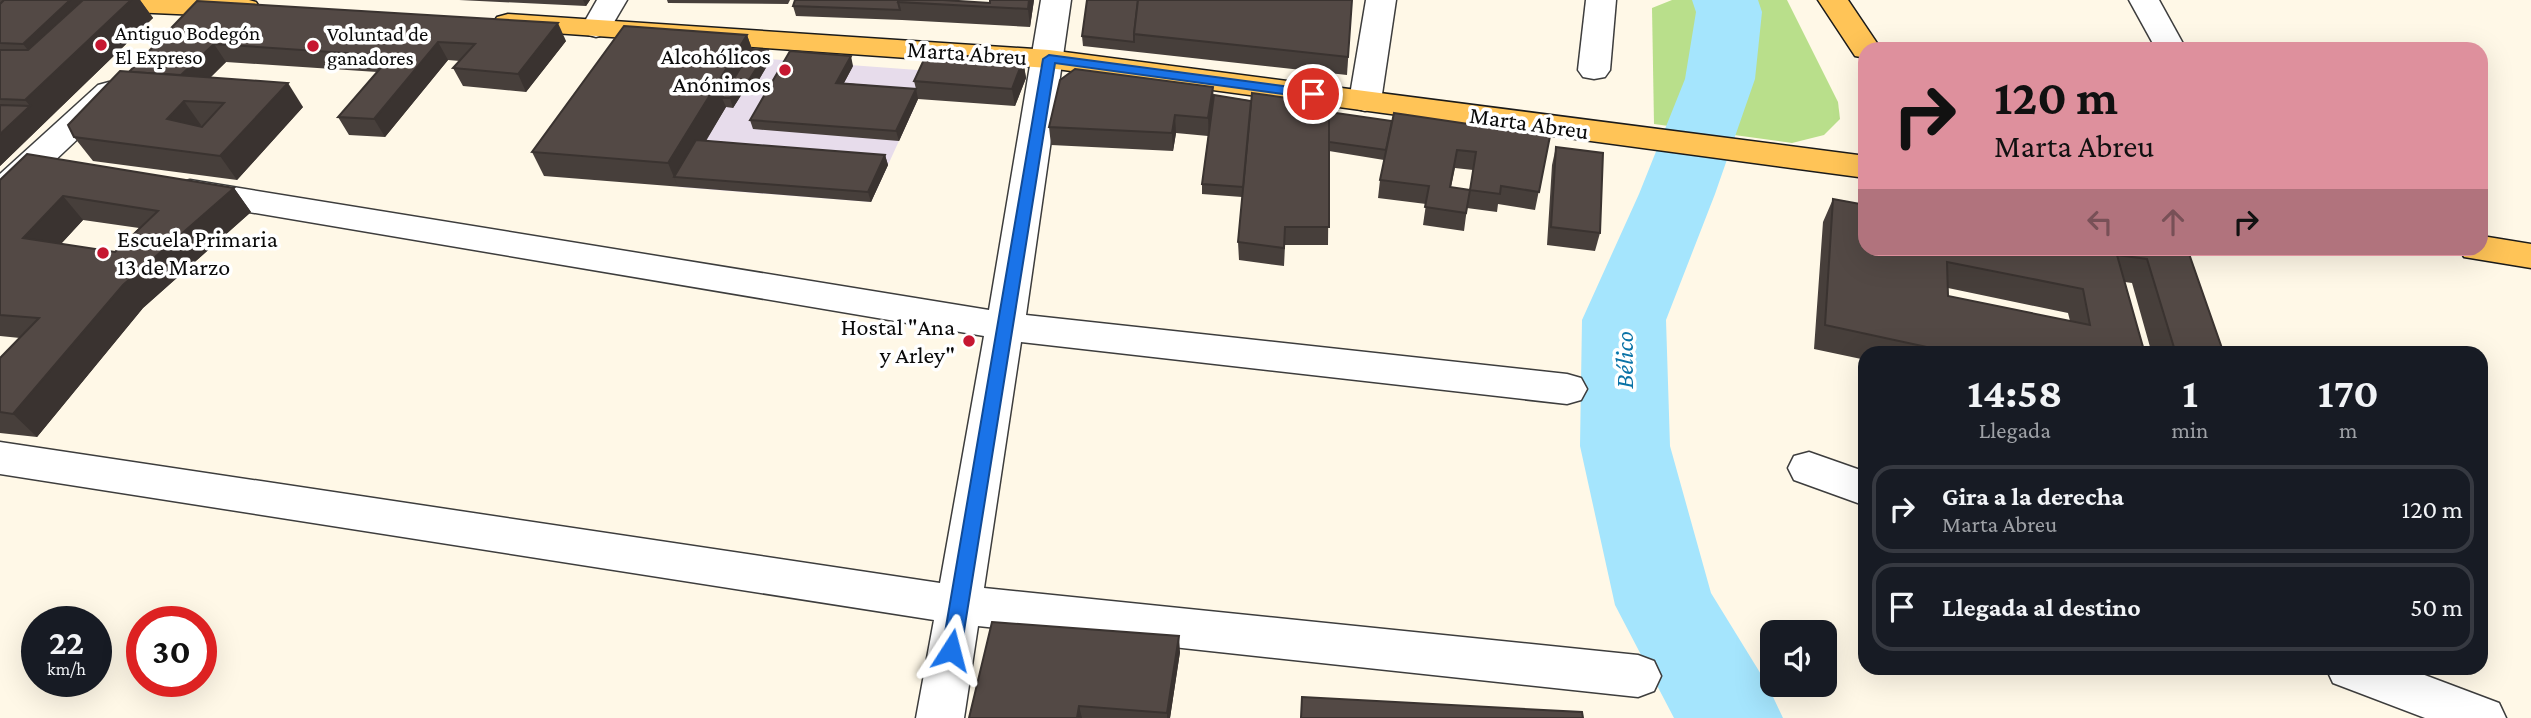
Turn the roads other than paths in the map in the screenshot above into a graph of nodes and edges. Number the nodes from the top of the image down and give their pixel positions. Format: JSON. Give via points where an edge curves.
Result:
{"nodes":[{"id":1,"x":62,"y":0,"type":"edge"},
{"id":2,"x":612,"y":0,"type":"edge"},
{"id":3,"x":1056,"y":0,"type":"edge"},
{"id":4,"x":1381,"y":0,"type":"edge"},
{"id":5,"x":1601,"y":0,"type":"edge"},
{"id":6,"x":1833,"y":0,"type":"edge"},
{"id":7,"x":2144,"y":0,"type":"edge"},
{"id":8,"x":205,"y":3,"type":"edge"},
{"id":9,"x":270,"y":9,"type":"edge"},
{"id":10,"x":474,"y":21,"type":"edge"},
{"id":11,"x":596,"y":28,"type":"junction"},
{"id":12,"x":172,"y":33,"type":"edge"},
{"id":13,"x":1861,"y":42,"type":"edge"},
{"id":14,"x":2167,"y":42,"type":"edge"},
{"id":15,"x":1049,"y":59,"type":"junction"},
{"id":16,"x":1594,"y":70,"type":"dead end"},
{"id":17,"x":132,"y":71,"type":"edge"},
{"id":18,"x":1365,"y":101,"type":"junction"},
{"id":19,"x":31,"y":165,"type":"junction"},
{"id":20,"x":1858,"y":166,"type":"edge"},
{"id":21,"x":72,"y":172,"type":"edge"},
{"id":22,"x":154,"y":185,"type":"edge"},
{"id":23,"x":0,"y":193,"type":"edge"},
{"id":24,"x":2488,"y":250,"type":"edge"},
{"id":25,"x":2531,"y":256,"type":"edge"},
{"id":26,"x":1005,"y":326,"type":"junction"},
{"id":27,"x":1567,"y":389,"type":"dead end"},
{"id":28,"x":0,"y":458,"type":"edge"},
{"id":29,"x":1809,"y":468,"type":"dead end"},
{"id":30,"x":1858,"y":486,"type":"edge"},
{"id":31,"x":959,"y":605,"type":"junction"},
{"id":32,"x":2368,"y":675,"type":"edge"},
{"id":33,"x":1639,"y":676,"type":"dead end"},
{"id":34,"x":940,"y":718,"type":"edge"},
{"id":35,"x":2482,"y":718,"type":"edge"}],
"edges":[{"from":1,"to":8,"type":"main road"},
{"from":2,"to":11,"type":"street"},
{"from":3,"to":15,"type":"street"},
{"from":4,"to":18,"type":"street"},
{"from":5,"to":16,"type":"street"},
{"from":6,"to":13,"type":"main road"},
{"from":7,"to":14,"type":"street"},
{"from":8,"to":9,"type":"main road"},
{"from":8,"to":12,"type":"street"},
{"from":10,"to":11,"type":"main road","name":"Marta Abreu"},
{"from":11,"to":15,"type":"main road","name":"Marta Abreu"},
{"from":15,"to":18,"type":"main road","name":"Marta Abreu"},
{"from":15,"to":26,"type":"street"},
{"from":17,"to":19,"type":"street"},
{"from":18,"to":20,"type":"main road","name":"Marta Abreu"},
{"from":19,"to":21,"type":"street"},
{"from":19,"to":23,"type":"street"},
{"from":22,"to":26,"type":"street"},
{"from":24,"to":25,"type":"main road"},
{"from":26,"to":27,"type":"street"},
{"from":26,"to":31,"type":"street"},
{"from":28,"to":31,"type":"street"},
{"from":29,"to":30,"type":"street"},
{"from":31,"to":33,"type":"street"},
{"from":31,"to":34,"type":"street"},
{"from":32,"to":35,"type":"street"}]}
